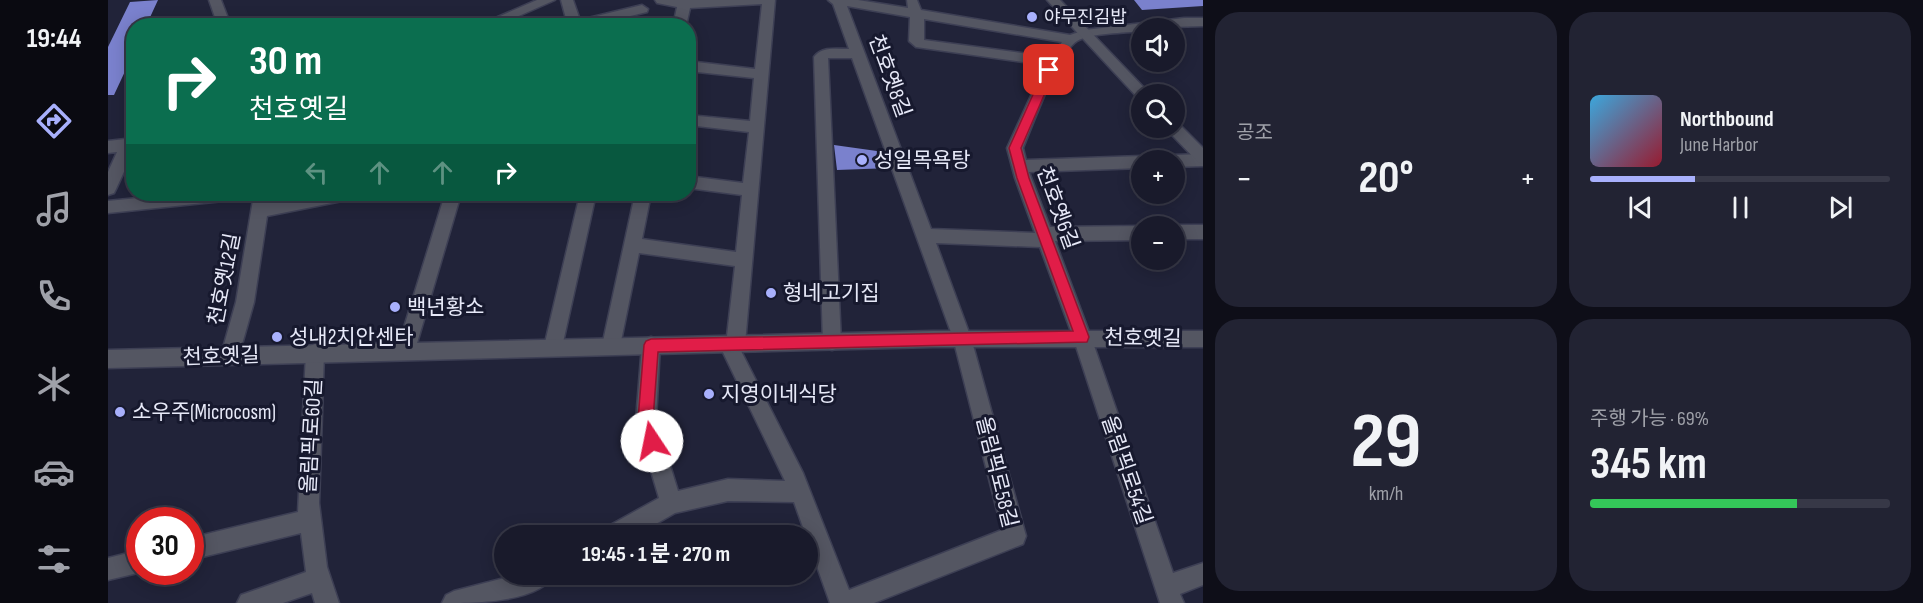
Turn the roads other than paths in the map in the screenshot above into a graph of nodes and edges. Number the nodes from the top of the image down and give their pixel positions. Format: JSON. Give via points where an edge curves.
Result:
{"nodes":[{"id":1,"x":215,"y":0,"type":"edge"},
{"id":2,"x":549,"y":0,"type":"edge"},
{"id":3,"x":567,"y":0,"type":"edge"},
{"id":4,"x":661,"y":0,"type":"edge"},
{"id":5,"x":762,"y":0,"type":"edge"},
{"id":6,"x":769,"y":0,"type":"edge"},
{"id":7,"x":837,"y":0,"type":"edge"},
{"id":8,"x":1053,"y":0,"type":"edge"},
{"id":9,"x":687,"y":2,"type":"edge"},
{"id":10,"x":644,"y":4,"type":"edge"},
{"id":11,"x":913,"y":6,"type":"edge"},
{"id":12,"x":222,"y":18,"type":"edge"},
{"id":13,"x":503,"y":18,"type":"edge"},
{"id":14,"x":572,"y":18,"type":"edge"},
{"id":15,"x":597,"y":18,"type":"edge"},
{"id":16,"x":682,"y":18,"type":"edge"},
{"id":17,"x":1203,"y":22,"type":"edge"},
{"id":18,"x":1078,"y":36,"type":"junction"},
{"id":19,"x":857,"y":53,"type":"junction"},
{"id":20,"x":1055,"y":62,"type":"junction"},
{"id":21,"x":696,"y":67,"type":"edge"},
{"id":22,"x":762,"y":74,"type":"junction"},
{"id":23,"x":1132,"y":84,"type":"edge"},
{"id":24,"x":696,"y":121,"type":"edge"},
{"id":25,"x":756,"y":127,"type":"junction"},
{"id":26,"x":1183,"y":138,"type":"edge"},
{"id":27,"x":126,"y":145,"type":"edge"},
{"id":28,"x":108,"y":147,"type":"edge"},
{"id":29,"x":126,"y":154,"type":"edge"},
{"id":30,"x":1203,"y":159,"type":"edge"},
{"id":31,"x":1185,"y":160,"type":"edge"},
{"id":32,"x":1131,"y":162,"type":"edge"},
{"id":33,"x":1020,"y":166,"type":"junction"},
{"id":34,"x":696,"y":183,"type":"edge"},
{"id":35,"x":108,"y":189,"type":"edge"},
{"id":36,"x":750,"y":190,"type":"junction"},
{"id":37,"x":166,"y":201,"type":"edge"},
{"id":38,"x":451,"y":201,"type":"edge"},
{"id":39,"x":586,"y":201,"type":"edge"},
{"id":40,"x":642,"y":201,"type":"edge"},
{"id":41,"x":261,"y":202,"type":"edge"},
{"id":42,"x":108,"y":207,"type":"edge"},
{"id":43,"x":1185,"y":232,"type":"edge"},
{"id":44,"x":1203,"y":232,"type":"edge"},
{"id":45,"x":1131,"y":233,"type":"edge"},
{"id":46,"x":924,"y":236,"type":"junction"},
{"id":47,"x":1045,"y":237,"type":"junction"},
{"id":48,"x":632,"y":245,"type":"junction"},
{"id":49,"x":744,"y":260,"type":"junction"},
{"id":50,"x":1082,"y":337,"type":"junction"},
{"id":51,"x":962,"y":338,"type":"junction"},
{"id":52,"x":1203,"y":339,"type":"edge"},
{"id":53,"x":832,"y":342,"type":"junction"},
{"id":54,"x":732,"y":344,"type":"junction"},
{"id":55,"x":651,"y":345,"type":"junction"},
{"id":56,"x":611,"y":346,"type":"junction"},
{"id":57,"x":553,"y":347,"type":"junction"},
{"id":58,"x":406,"y":350,"type":"junction"},
{"id":59,"x":315,"y":353,"type":"junction"},
{"id":60,"x":230,"y":355,"type":"junction"},
{"id":61,"x":108,"y":359,"type":"edge"},
{"id":62,"x":801,"y":492,"type":"junction"},
{"id":63,"x":671,"y":503,"type":"junction"},
{"id":64,"x":310,"y":520,"type":"junction"},
{"id":65,"x":632,"y":525,"type":"edge"},
{"id":66,"x":204,"y":546,"type":"edge"},
{"id":67,"x":126,"y":564,"type":"edge"},
{"id":68,"x":108,"y":569,"type":"edge"},
{"id":69,"x":1203,"y":574,"type":"edge"},
{"id":70,"x":320,"y":579,"type":"junction"},
{"id":71,"x":524,"y":585,"type":"edge"},
{"id":72,"x":1170,"y":595,"type":"edge"},
{"id":73,"x":249,"y":603,"type":"edge"},
{"id":74,"x":327,"y":603,"type":"edge"},
{"id":75,"x":454,"y":603,"type":"edge"},
{"id":76,"x":844,"y":603,"type":"edge"}],
"edges":[{"from":1,"to":12,"type":"street"},
{"from":2,"to":13,"type":"street"},
{"from":3,"to":14,"type":"street"},
{"from":4,"to":9,"type":"street"},
{"from":5,"to":9,"type":"street"},
{"from":6,"to":22,"type":"street"},
{"from":7,"to":11,"type":"street"},
{"from":7,"to":19,"type":"street","name":"천호옛8길"},
{"from":8,"to":18,"type":"street"},
{"from":9,"to":16,"type":"street"},
{"from":10,"to":15,"type":"street"},
{"from":11,"to":18,"type":"street"},
{"from":11,"to":20,"type":"street","via":[[918,20],[916,41],[921,44]]},
{"from":17,"to":18,"type":"street"},
{"from":18,"to":20,"type":"street","name":"천호옛6길"},
{"from":18,"to":23,"type":"street"},
{"from":19,"to":46,"type":"street","name":"천호옛8길"},
{"from":19,"to":53,"type":"street","via":[[821,57]]},
{"from":20,"to":33,"type":"street","name":"천호옛6길","via":[[1015,148]]},
{"from":21,"to":22,"type":"street"},
{"from":22,"to":25,"type":"street"},
{"from":24,"to":25,"type":"street"},
{"from":25,"to":36,"type":"street"},
{"from":26,"to":30,"type":"street"},
{"from":27,"to":28,"type":"street"},
{"from":29,"to":35,"type":"street"},
{"from":30,"to":31,"type":"street"},
{"from":32,"to":33,"type":"street"},
{"from":33,"to":47,"type":"street","name":"천호옛6길"},
{"from":34,"to":36,"type":"street"},
{"from":36,"to":49,"type":"street"},
{"from":37,"to":42,"type":"street"},
{"from":38,"to":58,"type":"street"},
{"from":39,"to":57,"type":"street"},
{"from":40,"to":48,"type":"street"},
{"from":41,"to":60,"type":"street","name":"천호옛12길","via":[[245,302]]},
{"from":43,"to":44,"type":"street"},
{"from":45,"to":47,"type":"street"},
{"from":46,"to":47,"type":"street"},
{"from":46,"to":51,"type":"street","name":"천호옛8길"},
{"from":47,"to":50,"type":"street","name":"천호옛6길"},
{"from":48,"to":49,"type":"street"},
{"from":48,"to":56,"type":"street"},
{"from":49,"to":54,"type":"street"},
{"from":50,"to":51,"type":"street","name":"천호옛길"},
{"from":50,"to":52,"type":"street","name":"천호옛길"},
{"from":50,"to":72,"type":"street","name":"올림픽로54길"},
{"from":51,"to":53,"type":"street","name":"천호옛길"},
{"from":51,"to":76,"type":"street","name":"올림픽로58길","via":[[1015,536]]},
{"from":53,"to":54,"type":"street","name":"천호옛길"},
{"from":54,"to":55,"type":"street","name":"천호옛길"},
{"from":54,"to":62,"type":"street","name":"올림픽로58길"},
{"from":55,"to":56,"type":"street","name":"천호옛길"},
{"from":55,"to":63,"type":"street","via":[[646,420]]},
{"from":56,"to":57,"type":"street","name":"천호옛길"},
{"from":57,"to":58,"type":"street","name":"천호옛길"},
{"from":58,"to":59,"type":"street","name":"천호옛길"},
{"from":59,"to":60,"type":"street","name":"천호옛길"},
{"from":59,"to":64,"type":"street","name":"올림픽로60길"},
{"from":60,"to":61,"type":"street","name":"천호옛길"},
{"from":62,"to":63,"type":"street","via":[[728,490]]},
{"from":62,"to":76,"type":"street","name":"올림픽로58길"},
{"from":63,"to":65,"type":"street"},
{"from":64,"to":66,"type":"street","name":"올림픽로60길"},
{"from":64,"to":70,"type":"street","name":"올림픽로60길"},
{"from":67,"to":68,"type":"street"},
{"from":69,"to":72,"type":"street"},
{"from":70,"to":73,"type":"street"},
{"from":70,"to":74,"type":"street","name":"올림픽로60길"},
{"from":71,"to":75,"type":"street"}]}
